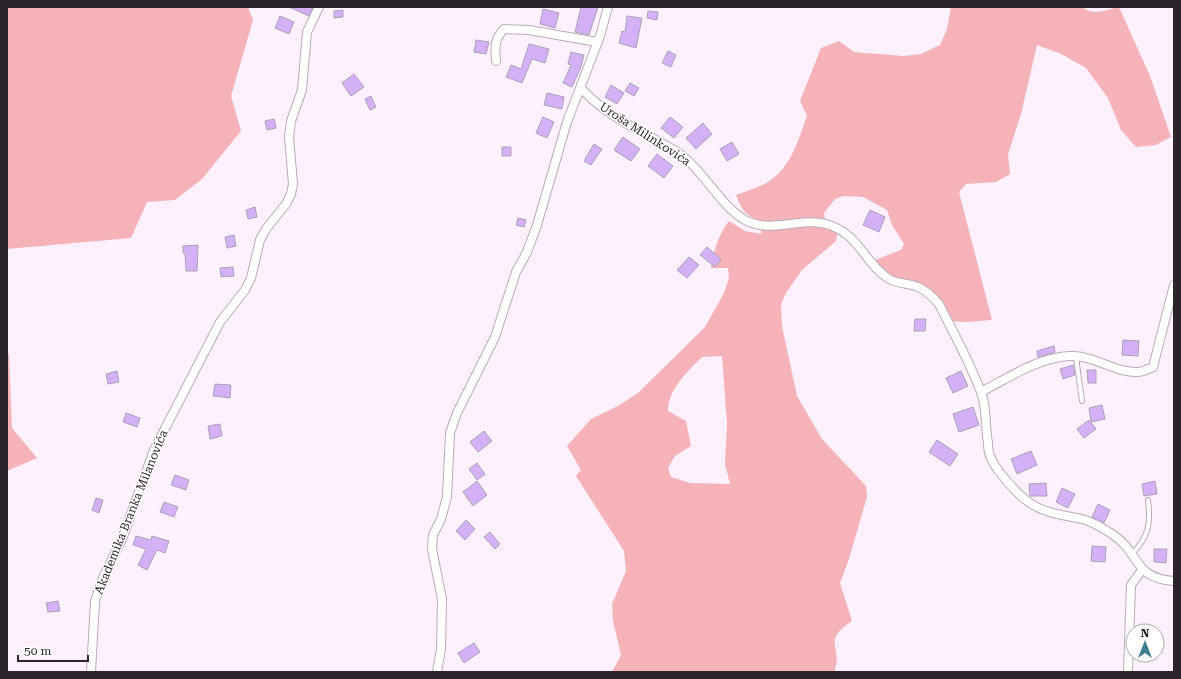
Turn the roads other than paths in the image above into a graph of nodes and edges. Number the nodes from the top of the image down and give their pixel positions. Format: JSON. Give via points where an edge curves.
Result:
{"nodes":[{"id":1,"x":319,"y":7,"type":"edge"},
{"id":2,"x":608,"y":7,"type":"edge"},
{"id":3,"x":597,"y":42,"type":"junction"},
{"id":4,"x":496,"y":61,"type":"dead end"},
{"id":5,"x":581,"y":88,"type":"junction"},
{"id":6,"x":1174,"y":285,"type":"edge"},
{"id":7,"x":1076,"y":356,"type":"junction"},
{"id":8,"x":981,"y":392,"type":"junction"},
{"id":9,"x":1082,"y":401,"type":"dead end"},
{"id":10,"x":1148,"y":500,"type":"dead end"},
{"id":11,"x":1132,"y":554,"type":"junction"},
{"id":12,"x":1142,"y":570,"type":"junction"},
{"id":13,"x":1174,"y":580,"type":"edge"},
{"id":14,"x":91,"y":672,"type":"edge"},
{"id":15,"x":437,"y":672,"type":"edge"},
{"id":16,"x":1128,"y":672,"type":"edge"}],
"edges":[{"from":1,"to":14,"type":"street","name":"Akademika Branka Milanovića","via":[[307,32],[302,90],[291,121],[289,137],[292,194],[263,235],[245,290],[220,322],[157,442],[122,539],[98,589],[93,618]]},
{"from":2,"to":3,"type":"street"},
{"from":3,"to":4,"type":"street","via":[[536,31],[504,29],[498,35],[495,46]]},
{"from":3,"to":5,"type":"street"},
{"from":5,"to":8,"type":"street","name":"Uroša Milinkovića","via":[[610,113],[682,155],[697,168],[731,208],[746,220],[770,225],[817,222],[828,224],[857,243],[879,271],[890,280],[918,288],[932,296],[939,304]]},
{"from":5,"to":15,"type":"street","via":[[567,122],[537,225],[516,272],[495,337],[450,433],[447,497],[432,549],[442,599],[441,649]]},
{"from":6,"to":7,"type":"street","via":[[1152,367],[1140,372],[1127,371]]},
{"from":7,"to":8,"type":"street","via":[[1050,360]]},
{"from":7,"to":9,"type":"lane"},
{"from":8,"to":11,"type":"street","name":"Uroša Milinkovića","via":[[991,458],[1010,483],[1029,503],[1051,513],[1084,520],[1100,527],[1117,538]]},
{"from":10,"to":11,"type":"lane","via":[[1150,519],[1147,532],[1141,545]]},
{"from":11,"to":12,"type":"street","name":"Uroša Milinkovića"},
{"from":12,"to":13,"type":"street","via":[[1162,580]]},
{"from":12,"to":16,"type":"street","via":[[1131,585],[1130,592]]}]}
